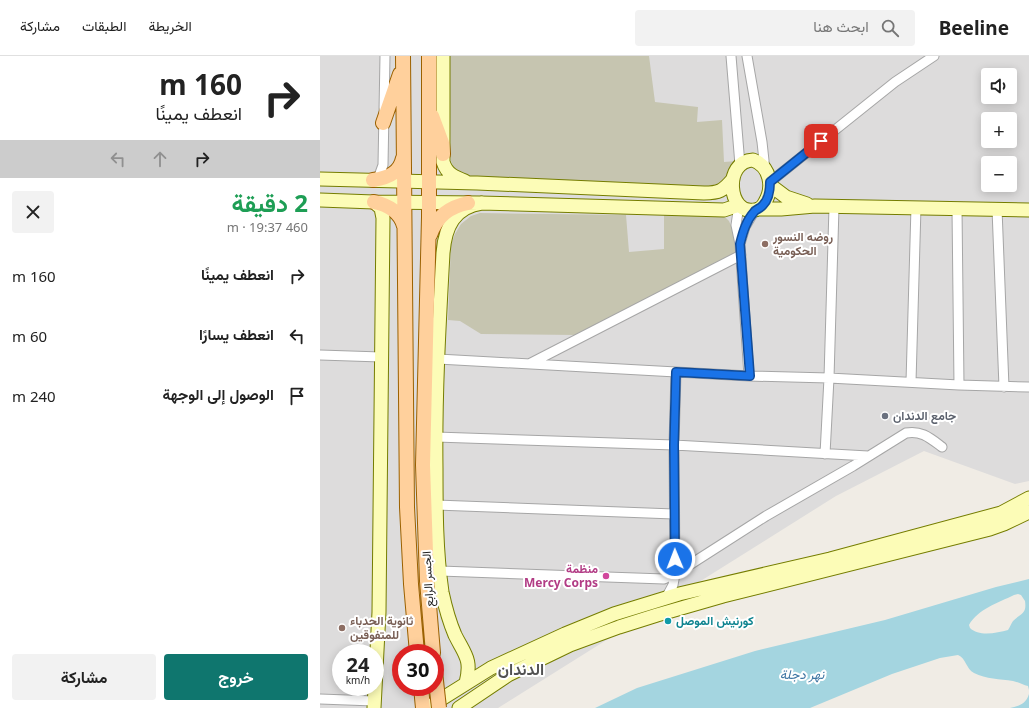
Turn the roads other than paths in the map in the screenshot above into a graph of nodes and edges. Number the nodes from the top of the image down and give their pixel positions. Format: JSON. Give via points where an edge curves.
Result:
{"nodes":[{"id":1,"x":385,"y":56,"type":"edge"},
{"id":2,"x":403,"y":56,"type":"edge"},
{"id":3,"x":429,"y":56,"type":"edge"},
{"id":4,"x":443,"y":56,"type":"edge"},
{"id":5,"x":731,"y":56,"type":"edge"},
{"id":6,"x":746,"y":56,"type":"edge"},
{"id":7,"x":934,"y":56,"type":"edge"},
{"id":8,"x":428,"y":101,"type":"junction"},
{"id":9,"x":383,"y":123,"type":"junction"},
{"id":10,"x":404,"y":146,"type":"junction"},
{"id":11,"x":443,"y":154,"type":"junction"},
{"id":12,"x":740,"y":165,"type":"junction"},
{"id":13,"x":320,"y":179,"type":"edge"},
{"id":14,"x":733,"y":179,"type":"junction"},
{"id":15,"x":768,"y":179,"type":"junction"},
{"id":16,"x":373,"y":180,"type":"junction"},
{"id":17,"x":404,"y":181,"type":"junction"},
{"id":18,"x":429,"y":182,"type":"junction"},
{"id":19,"x":472,"y":183,"type":"junction"},
{"id":20,"x":320,"y":200,"type":"edge"},
{"id":21,"x":374,"y":202,"type":"junction"},
{"id":22,"x":404,"y":202,"type":"junction"},
{"id":23,"x":429,"y":202,"type":"junction"},
{"id":24,"x":475,"y":203,"type":"junction"},
{"id":25,"x":739,"y":205,"type":"junction"},
{"id":26,"x":815,"y":206,"type":"junction"},
{"id":27,"x":834,"y":207,"type":"junction"},
{"id":28,"x":916,"y":207,"type":"junction"},
{"id":29,"x":957,"y":209,"type":"junction"},
{"id":30,"x":997,"y":209,"type":"junction"},
{"id":31,"x":756,"y":210,"type":"junction"},
{"id":32,"x":1029,"y":210,"type":"edge"},
{"id":33,"x":405,"y":230,"type":"junction"},
{"id":34,"x":740,"y":244,"type":"junction"},
{"id":35,"x":428,"y":249,"type":"junction"},
{"id":36,"x":741,"y":255,"type":"junction"},
{"id":37,"x":320,"y":355,"type":"edge"},
{"id":38,"x":381,"y":357,"type":"junction"},
{"id":39,"x":438,"y":359,"type":"junction"},
{"id":40,"x":530,"y":364,"type":"junction"},
{"id":41,"x":676,"y":372,"type":"junction"},
{"id":42,"x":750,"y":376,"type":"junction"},
{"id":43,"x":829,"y":378,"type":"junction"},
{"id":44,"x":911,"y":382,"type":"junction"},
{"id":45,"x":959,"y":385,"type":"junction"},
{"id":46,"x":1004,"y":387,"type":"junction"},
{"id":47,"x":1029,"y":387,"type":"edge"},
{"id":48,"x":436,"y":437,"type":"junction"},
{"id":49,"x":674,"y":445,"type":"junction"},
{"id":50,"x":942,"y":447,"type":"dead end"},
{"id":51,"x":825,"y":454,"type":"junction"},
{"id":52,"x":868,"y":456,"type":"junction"},
{"id":53,"x":1029,"y":498,"type":"edge"},
{"id":54,"x":430,"y":505,"type":"junction"},
{"id":55,"x":1029,"y":512,"type":"edge"},
{"id":56,"x":674,"y":514,"type":"junction"},
{"id":57,"x":440,"y":571,"type":"junction"},
{"id":58,"x":675,"y":574,"type":"junction"},
{"id":59,"x":692,"y":592,"type":"junction"},
{"id":60,"x":666,"y":598,"type":"junction"},
{"id":61,"x":416,"y":644,"type":"edge"},
{"id":62,"x":432,"y":644,"type":"edge"},
{"id":63,"x":468,"y":657,"type":"junction"},
{"id":64,"x":491,"y":668,"type":"junction"},
{"id":65,"x":466,"y":683,"type":"junction"},
{"id":66,"x":422,"y":696,"type":"edge"},
{"id":67,"x":438,"y":696,"type":"edge"},
{"id":68,"x":320,"y":699,"type":"edge"},
{"id":69,"x":374,"y":704,"type":"edge"},
{"id":70,"x":424,"y":708,"type":"edge"},
{"id":71,"x":427,"y":708,"type":"edge"},
{"id":72,"x":439,"y":708,"type":"edge"},
{"id":73,"x":459,"y":708,"type":"edge"}],
"edges":[{"from":1,"to":9,"type":"street"},
{"from":2,"to":9,"type":"main road","via":[[399,78]]},
{"from":2,"to":10,"type":"main road"},
{"from":3,"to":8,"type":"main road"},
{"from":4,"to":11,"type":"street"},
{"from":5,"to":12,"type":"street"},
{"from":6,"to":15,"type":"street"},
{"from":7,"to":15,"type":"street","via":[[895,82]]},
{"from":8,"to":11,"type":"main road","via":[[442,143]]},
{"from":8,"to":18,"type":"main road"},
{"from":9,"to":16,"type":"street","via":[[383,165],[379,176]]},
{"from":10,"to":16,"type":"main road","via":[[403,160],[397,172]]},
{"from":10,"to":17,"type":"main road","name":"الجسر الرابع"},
{"from":11,"to":19,"type":"street","via":[[447,172]]},
{"from":12,"to":14,"type":"street"},
{"from":12,"to":15,"type":"street","via":[[753,160],[758,162]]},
{"from":13,"to":16,"type":"street"},
{"from":14,"to":19,"type":"street","via":[[717,193]]},
{"from":14,"to":25,"type":"street","via":[[732,187]]},
{"from":15,"to":26,"type":"street","via":[[786,197]]},
{"from":15,"to":31,"type":"street","via":[[767,199]]},
{"from":16,"to":17,"type":"street"},
{"from":17,"to":18,"type":"street"},
{"from":17,"to":22,"type":"main road","name":"الجسر الرابع"},
{"from":18,"to":19,"type":"street"},
{"from":18,"to":23,"type":"main road"},
{"from":20,"to":21,"type":"street"},
{"from":21,"to":22,"type":"street"},
{"from":21,"to":33,"type":"main road","via":[[396,211],[402,218]]},
{"from":21,"to":38,"type":"street","via":[[383,212]]},
{"from":22,"to":23,"type":"street"},
{"from":22,"to":33,"type":"main road","name":"الجسر الرابع"},
{"from":23,"to":24,"type":"street"},
{"from":23,"to":35,"type":"main road"},
{"from":24,"to":25,"type":"street","via":[[724,210]]},
{"from":24,"to":35,"type":"main road","via":[[448,209],[434,226]]},
{"from":24,"to":39,"type":"street","via":[[457,214],[445,236]]},
{"from":25,"to":31,"type":"street","via":[[744,210]]},
{"from":25,"to":34,"type":"street","via":[[736,225]]},
{"from":26,"to":27,"type":"street"},
{"from":26,"to":31,"type":"street"},
{"from":27,"to":28,"type":"street"},
{"from":27,"to":43,"type":"street"},
{"from":28,"to":29,"type":"street"},
{"from":28,"to":44,"type":"street"},
{"from":29,"to":30,"type":"street"},
{"from":29,"to":45,"type":"street"},
{"from":30,"to":32,"type":"street"},
{"from":30,"to":46,"type":"street"},
{"from":31,"to":34,"type":"street","via":[[745,227]]},
{"from":33,"to":61,"type":"main road","name":"الجسر الرابع","via":[[407,507]]},
{"from":34,"to":36,"type":"street"},
{"from":35,"to":54,"type":"main road","name":"الجسر الرابع","via":[[423,418]]},
{"from":36,"to":40,"type":"street"},
{"from":36,"to":42,"type":"street"},
{"from":37,"to":38,"type":"street"},
{"from":38,"to":69,"type":"street","via":[[379,612]]},
{"from":39,"to":40,"type":"street"},
{"from":39,"to":48,"type":"street"},
{"from":40,"to":41,"type":"street"},
{"from":41,"to":42,"type":"street"},
{"from":41,"to":49,"type":"street"},
{"from":42,"to":43,"type":"street"},
{"from":43,"to":44,"type":"street"},
{"from":43,"to":51,"type":"street"},
{"from":44,"to":45,"type":"street"},
{"from":45,"to":46,"type":"street"},
{"from":46,"to":47,"type":"street"},
{"from":48,"to":49,"type":"street"},
{"from":48,"to":54,"type":"street"},
{"from":49,"to":51,"type":"street"},
{"from":49,"to":56,"type":"street"},
{"from":50,"to":52,"type":"street","via":[[926,435],[912,432],[899,436]]},
{"from":51,"to":52,"type":"street"},
{"from":52,"to":58,"type":"street","via":[[766,516]]},
{"from":53,"to":59,"type":"street","via":[[1001,513],[830,559]]},
{"from":54,"to":56,"type":"street"},
{"from":54,"to":57,"type":"street"},
{"from":54,"to":62,"type":"main road","name":"الجسر الرابع","via":[[427,581]]},
{"from":55,"to":73,"type":"street","via":[[990,529],[723,596],[619,627],[570,645],[508,675]]},
{"from":56,"to":58,"type":"street"},
{"from":57,"to":58,"type":"street","via":[[658,579]]},
{"from":57,"to":63,"type":"street","via":[[450,622]]},
{"from":58,"to":59,"type":"street","via":[[679,584]]},
{"from":58,"to":60,"type":"street"},
{"from":59,"to":60,"type":"street"},
{"from":60,"to":64,"type":"street","via":[[587,624]]},
{"from":63,"to":64,"type":"street"},
{"from":63,"to":65,"type":"street"},
{"from":64,"to":65,"type":"street"},
{"from":65,"to":71,"type":"street"},
{"from":66,"to":70,"type":"main road"},
{"from":67,"to":72,"type":"main road","bridge":true},
{"from":68,"to":69,"type":"street"}]}
